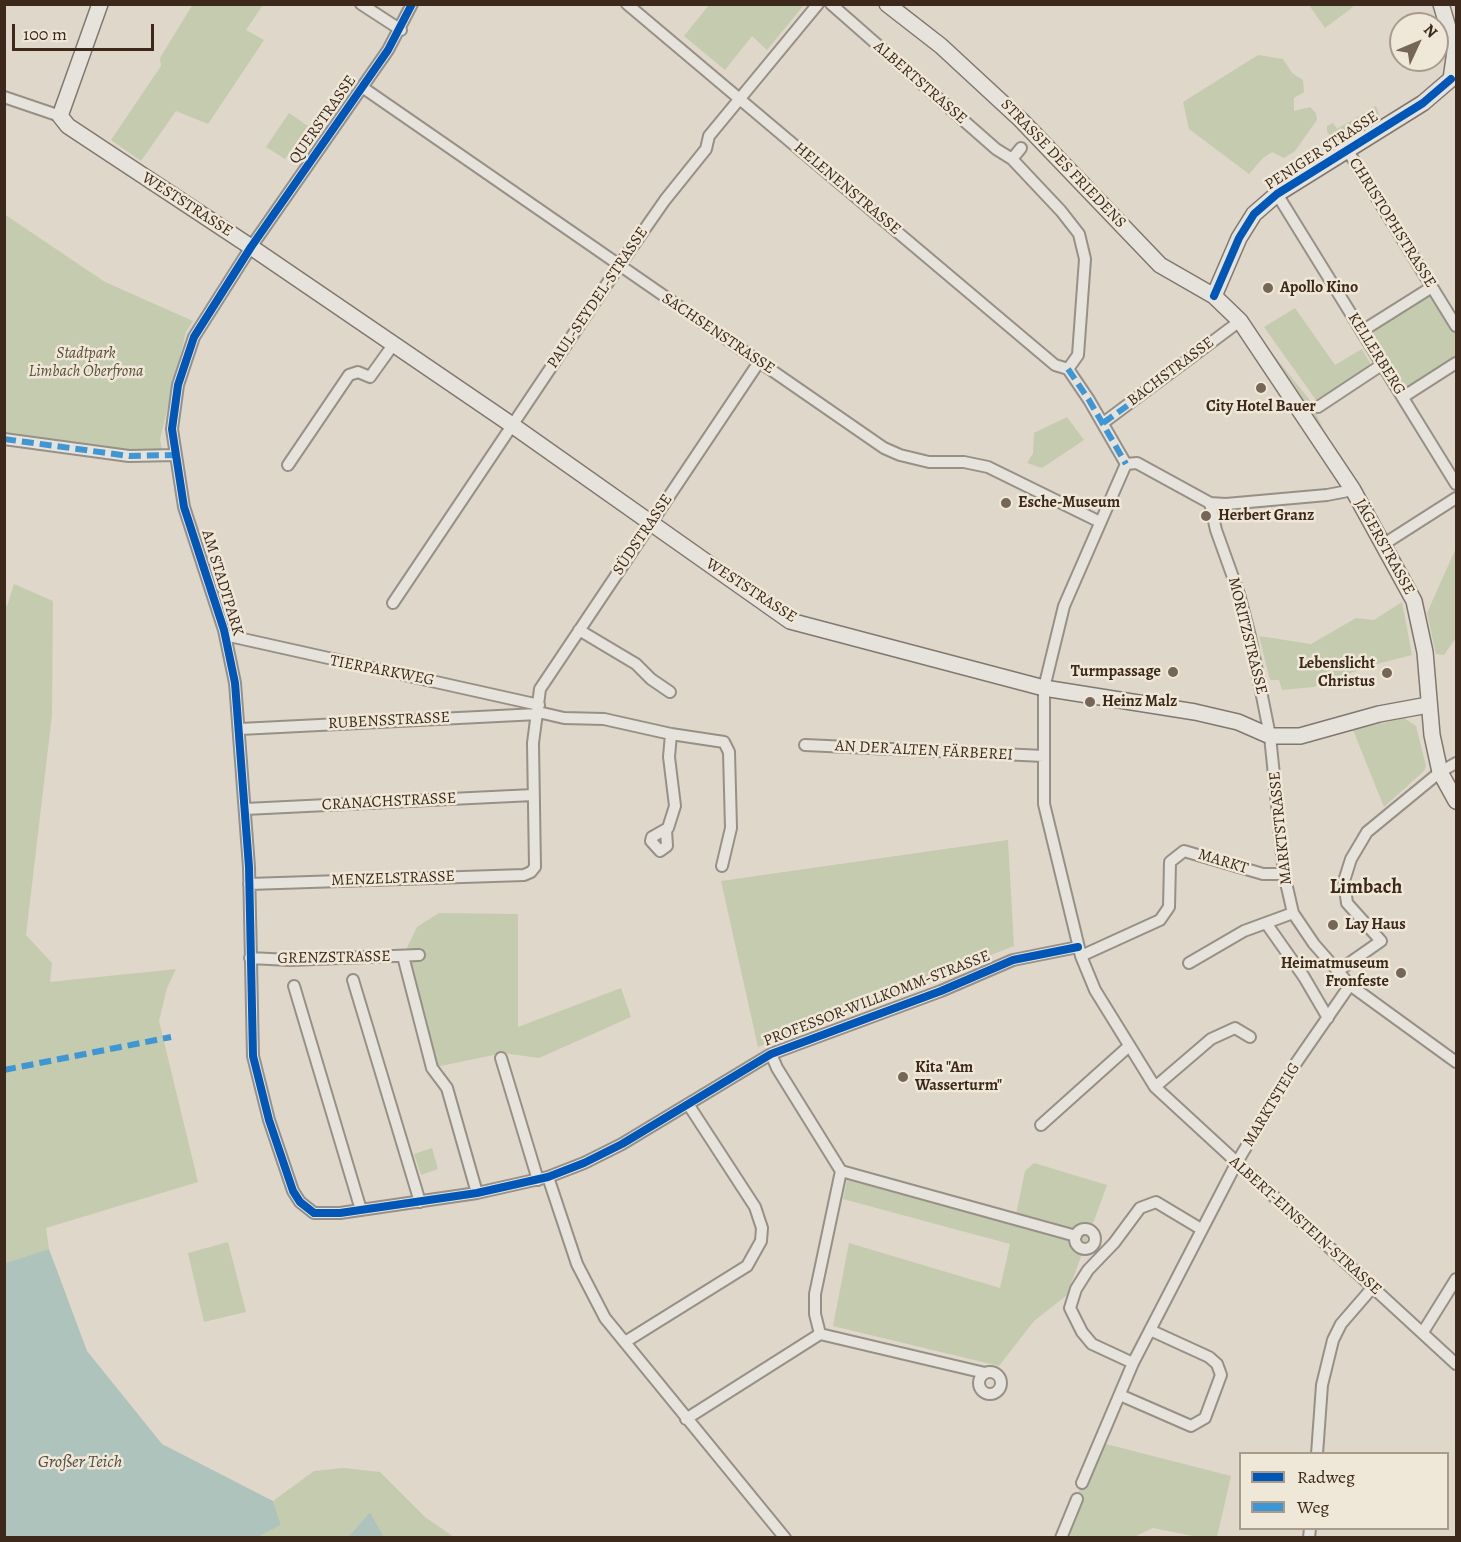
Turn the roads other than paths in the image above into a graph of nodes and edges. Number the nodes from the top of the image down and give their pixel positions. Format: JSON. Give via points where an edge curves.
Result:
{"nodes":[{"id":1,"x":100,"y":4,"type":"edge"},
{"id":2,"x":361,"y":4,"type":"edge"},
{"id":3,"x":412,"y":4,"type":"edge"},
{"id":4,"x":627,"y":4,"type":"edge"},
{"id":5,"x":818,"y":4,"type":"edge"},
{"id":6,"x":831,"y":4,"type":"edge"},
{"id":7,"x":887,"y":4,"type":"edge"},
{"id":8,"x":1441,"y":4,"type":"edge"},
{"id":9,"x":401,"y":30,"type":"junction"},
{"id":10,"x":1454,"y":79,"type":"edge"},
{"id":11,"x":362,"y":87,"type":"junction"},
{"id":12,"x":4,"y":96,"type":"edge"},
{"id":13,"x":739,"y":98,"type":"junction"},
{"id":14,"x":60,"y":116,"type":"junction"},
{"id":15,"x":1021,"y":148,"type":"dead end"},
{"id":16,"x":1348,"y":150,"type":"junction"},
{"id":17,"x":1012,"y":159,"type":"junction"},
{"id":18,"x":1277,"y":194,"type":"junction"},
{"id":19,"x":251,"y":247,"type":"junction"},
{"id":20,"x":618,"y":266,"type":"junction"},
{"id":21,"x":1432,"y":287,"type":"junction"},
{"id":22,"x":1214,"y":296,"type":"junction"},
{"id":23,"x":1240,"y":321,"type":"junction"},
{"id":24,"x":1456,"y":326,"type":"edge"},
{"id":25,"x":1362,"y":331,"type":"junction"},
{"id":26,"x":393,"y":345,"type":"junction"},
{"id":27,"x":759,"y":362,"type":"junction"},
{"id":28,"x":1456,"y":363,"type":"edge"},
{"id":29,"x":1383,"y":364,"type":"junction"},
{"id":30,"x":1068,"y":369,"type":"junction"},
{"id":31,"x":1403,"y":397,"type":"junction"},
{"id":32,"x":1318,"y":407,"type":"dead end"},
{"id":33,"x":1102,"y":423,"type":"junction"},
{"id":34,"x":512,"y":425,"type":"junction"},
{"id":35,"x":4,"y":439,"type":"edge"},
{"id":36,"x":176,"y":455,"type":"junction"},
{"id":37,"x":1456,"y":460,"type":"edge"},
{"id":38,"x":288,"y":465,"type":"dead end"},
{"id":39,"x":1126,"y":465,"type":"junction"},
{"id":40,"x":1446,"y":466,"type":"junction"},
{"id":41,"x":1456,"y":484,"type":"edge"},
{"id":42,"x":1353,"y":490,"type":"junction"},
{"id":43,"x":1456,"y":498,"type":"edge"},
{"id":44,"x":1210,"y":502,"type":"junction"},
{"id":45,"x":1100,"y":522,"type":"junction"},
{"id":46,"x":651,"y":523,"type":"junction"},
{"id":47,"x":1384,"y":544,"type":"junction"},
{"id":48,"x":393,"y":603,"type":"dead end"},
{"id":49,"x":579,"y":630,"type":"junction"},
{"id":50,"x":225,"y":635,"type":"junction"},
{"id":51,"x":1044,"y":688,"type":"junction"},
{"id":52,"x":670,"y":692,"type":"dead end"},
{"id":53,"x":1428,"y":705,"type":"junction"},
{"id":54,"x":538,"y":710,"type":"junction"},
{"id":55,"x":240,"y":729,"type":"junction"},
{"id":56,"x":671,"y":734,"type":"junction"},
{"id":57,"x":1270,"y":736,"type":"junction"},
{"id":58,"x":805,"y":745,"type":"dead end"},
{"id":59,"x":1044,"y":756,"type":"junction"},
{"id":60,"x":1456,"y":763,"type":"edge"},
{"id":61,"x":1440,"y":772,"type":"junction"},
{"id":62,"x":533,"y":795,"type":"junction"},
{"id":63,"x":1456,"y":801,"type":"edge"},
{"id":64,"x":245,"y":809,"type":"junction"},
{"id":65,"x":666,"y":830,"type":"dead end"},
{"id":66,"x":722,"y":866,"type":"dead end"},
{"id":67,"x":535,"y":867,"type":"joint"},
{"id":68,"x":1284,"y":874,"type":"junction"},
{"id":69,"x":249,"y":884,"type":"junction"},
{"id":70,"x":1293,"y":913,"type":"junction"},
{"id":71,"x":1266,"y":923,"type":"junction"},
{"id":72,"x":1080,"y":951,"type":"junction"},
{"id":73,"x":419,"y":955,"type":"dead end"},
{"id":74,"x":403,"y":956,"type":"junction"},
{"id":75,"x":250,"y":958,"type":"junction"},
{"id":76,"x":1189,"y":963,"type":"dead end"},
{"id":77,"x":1338,"y":971,"type":"junction"},
{"id":78,"x":353,"y":980,"type":"dead end"},
{"id":79,"x":294,"y":986,"type":"dead end"},
{"id":80,"x":1350,"y":986,"type":"junction"},
{"id":81,"x":1328,"y":1018,"type":"junction"},
{"id":82,"x":1250,"y":1037,"type":"dead end"},
{"id":83,"x":1128,"y":1047,"type":"junction"},
{"id":84,"x":771,"y":1054,"type":"junction"},
{"id":85,"x":253,"y":1056,"type":"joint"},
{"id":86,"x":501,"y":1058,"type":"dead end"},
{"id":87,"x":1456,"y":1062,"type":"edge"},
{"id":88,"x":1155,"y":1087,"type":"junction"},
{"id":89,"x":688,"y":1104,"type":"junction"},
{"id":90,"x":1041,"y":1125,"type":"dead end"},
{"id":91,"x":1236,"y":1164,"type":"junction"},
{"id":92,"x":841,"y":1171,"type":"junction"},
{"id":93,"x":543,"y":1178,"type":"junction"},
{"id":94,"x":477,"y":1193,"type":"junction"},
{"id":95,"x":420,"y":1202,"type":"junction"},
{"id":96,"x":361,"y":1210,"type":"junction"},
{"id":97,"x":1201,"y":1229,"type":"junction"},
{"id":98,"x":1076,"y":1236,"type":"dead end"},
{"id":99,"x":1456,"y":1279,"type":"edge"},
{"id":100,"x":1373,"y":1287,"type":"junction"},
{"id":101,"x":1149,"y":1330,"type":"junction"},
{"id":102,"x":1424,"y":1332,"type":"junction"},
{"id":103,"x":820,"y":1334,"type":"junction"},
{"id":104,"x":625,"y":1342,"type":"junction"},
{"id":105,"x":1133,"y":1363,"type":"junction"},
{"id":106,"x":1456,"y":1364,"type":"edge"},
{"id":107,"x":985,"y":1373,"type":"dead end"},
{"id":108,"x":1120,"y":1395,"type":"junction"},
{"id":109,"x":686,"y":1419,"type":"junction"},
{"id":110,"x":1317,"y":1452,"type":"edge"},
{"id":111,"x":1082,"y":1483,"type":"dead end"},
{"id":112,"x":1077,"y":1499,"type":"dead end"},
{"id":113,"x":785,"y":1538,"type":"edge"},
{"id":114,"x":1061,"y":1538,"type":"edge"}],
"edges":[{"from":1,"to":14,"type":"main road"},
{"from":2,"to":9,"type":"street"},
{"from":3,"to":9,"type":"street","name":"QUERSTRASSE"},
{"from":4,"to":13,"type":"street","name":"HELENENSTRASSE"},
{"from":5,"to":13,"type":"street","name":"PAUL-SEYDEL-STRASSE"},
{"from":6,"to":17,"type":"street","name":"ALBERTSTRASSE"},
{"from":7,"to":22,"type":"main road","name":"STRASSE DES FRIEDENS","via":[[1021,120],[1160,265]]},
{"from":8,"to":10,"type":"main road","name":"PENIGER STRASSE","via":[[1455,51]]},
{"from":9,"to":11,"type":"street","name":"QUERSTRASSE"},
{"from":10,"to":16,"type":"main road","name":"PENIGER STRASSE"},
{"from":11,"to":19,"type":"street","name":"QUERSTRASSE"},
{"from":11,"to":20,"type":"street","name":"SACHSENSTRASSE"},
{"from":12,"to":14,"type":"street","name":"WESTSTRASSE"},
{"from":13,"to":20,"type":"street","name":"PAUL-SEYDEL-STRASSE","via":[[709,136],[706,150]]},
{"from":13,"to":30,"type":"street","name":"HELENENSTRASSE","via":[[1055,365]]},
{"from":14,"to":19,"type":"main road","name":"WESTSTRASSE","via":[[68,126]]},
{"from":15,"to":17,"type":"street"},
{"from":16,"to":18,"type":"main road","name":"PENIGER STRASSE"},
{"from":16,"to":21,"type":"street","name":"CHRISTOPHSTRASSE"},
{"from":17,"to":30,"type":"street","name":"ALBERTSTRASSE","via":[[1065,215],[1082,240],[1085,259],[1078,355]]},
{"from":18,"to":22,"type":"main road","name":"PENIGER STRASSE","via":[[1254,214],[1239,237]]},
{"from":18,"to":25,"type":"street","name":"KELLERBERG"},
{"from":19,"to":26,"type":"main road","name":"WESTSTRASSE"},
{"from":19,"to":36,"type":"street","name":"AM STADTPARK","via":[[194,337],[178,385],[172,429]]},
{"from":20,"to":27,"type":"street","name":"SACHSENSTRASSE"},
{"from":20,"to":34,"type":"street","name":"PAUL-SEYDEL-STRASSE"},
{"from":21,"to":24,"type":"street","name":"CHRISTOPHSTRASSE"},
{"from":21,"to":25,"type":"street"},
{"from":22,"to":23,"type":"main road","name":"STRASSE DES FRIEDENS"},
{"from":23,"to":33,"type":"street","name":"BACHSTRASSE"},
{"from":23,"to":42,"type":"main road","name":"JÄGERSTRASSE"},
{"from":25,"to":29,"type":"street","name":"KELLERBERG"},
{"from":26,"to":34,"type":"main road","name":"WESTSTRASSE"},
{"from":26,"to":38,"type":"street","via":[[369,377],[358,372],[349,375]]},
{"from":27,"to":45,"type":"street","name":"SACHSENSTRASSE","via":[[900,455],[929,462],[988,467]]},
{"from":27,"to":46,"type":"street","name":"SÜDSTRASSE"},
{"from":28,"to":31,"type":"street"},
{"from":29,"to":31,"type":"street","name":"KELLERBERG"},
{"from":29,"to":32,"type":"street"},
{"from":30,"to":33,"type":"street"},
{"from":31,"to":40,"type":"street","name":"KELLERBERG"},
{"from":33,"to":39,"type":"street"},
{"from":34,"to":46,"type":"main road","name":"WESTSTRASSE"},
{"from":34,"to":48,"type":"street","name":"PAUL-SEYDEL-STRASSE"},
{"from":35,"to":36,"type":"street","via":[[129,456]]},
{"from":36,"to":50,"type":"street","name":"AM STADTPARK","via":[[184,507]]},
{"from":37,"to":40,"type":"street"},
{"from":39,"to":44,"type":"street","via":[[1137,463]]},
{"from":39,"to":45,"type":"street","name":"ALBERT-EINSTEIN-STRASSE"},
{"from":40,"to":41,"type":"street","name":"KELLERBERG"},
{"from":42,"to":44,"type":"street","via":[[1226,504]]},
{"from":42,"to":47,"type":"main road","name":"JÄGERSTRASSE"},
{"from":43,"to":47,"type":"street"},
{"from":44,"to":57,"type":"street","name":"MORITZSTRASSE","via":[[1250,636]]},
{"from":45,"to":51,"type":"street","name":"ALBERT-EINSTEIN-STRASSE","via":[[1064,606]]},
{"from":46,"to":49,"type":"street","name":"SÜDSTRASSE"},
{"from":46,"to":51,"type":"main road","name":"WESTSTRASSE","via":[[790,621]]},
{"from":47,"to":53,"type":"main road","name":"JÄGERSTRASSE","via":[[1414,601],[1425,652]]},
{"from":49,"to":52,"type":"street","via":[[636,664]]},
{"from":49,"to":54,"type":"street","name":"SÜDSTRASSE","via":[[540,689]]},
{"from":50,"to":54,"type":"street","name":"TIERPARKWEG"},
{"from":50,"to":55,"type":"street","name":"AM STADTPARK"},
{"from":51,"to":57,"type":"main road","name":"WESTSTRASSE","via":[[1195,712],[1238,722]]},
{"from":51,"to":59,"type":"street","name":"ALBERT-EINSTEIN-STRASSE"},
{"from":53,"to":57,"type":"main road","via":[[1300,736]]},
{"from":53,"to":61,"type":"main road","name":"JÄGERSTRASSE"},
{"from":54,"to":55,"type":"street","name":"RUBENSSTRASSE"},
{"from":54,"to":56,"type":"street"},
{"from":54,"to":62,"type":"street","name":"SÜDSTRASSE","via":[[533,743]]},
{"from":55,"to":64,"type":"street","name":"AM STADTPARK"},
{"from":56,"to":65,"type":"street","via":[[669,757],[675,806]]},
{"from":56,"to":66,"type":"street","via":[[724,742],[729,752],[731,828]]},
{"from":57,"to":68,"type":"street","name":"MARKTSTRASSE"},
{"from":58,"to":59,"type":"street","name":"AN DER ALTEN FÄRBEREI"},
{"from":59,"to":72,"type":"street","name":"ALBERT-EINSTEIN-STRASSE","via":[[1044,804]]},
{"from":60,"to":61,"type":"street"},
{"from":61,"to":63,"type":"main road","name":"JÄGERSTRASSE"},
{"from":61,"to":77,"type":"street","via":[[1368,832],[1351,859],[1344,880],[1347,903],[1381,941]]},
{"from":62,"to":64,"type":"street","name":"CRANACHSTRASSE"},
{"from":62,"to":67,"type":"street","name":"SÜDSTRASSE"},
{"from":64,"to":69,"type":"street","name":"AM STADTPARK"},
{"from":67,"to":69,"type":"street","name":"MENZELSTRASSE","via":[[524,875]]},
{"from":68,"to":70,"type":"street","name":"MARKTSTRASSE"},
{"from":68,"to":72,"type":"street","name":"MARKT","via":[[1263,874],[1184,851],[1170,861],[1169,907],[1160,920]]},
{"from":69,"to":75,"type":"street","name":"AM STADTPARK"},
{"from":70,"to":71,"type":"street"},
{"from":70,"to":77,"type":"street","name":"MARKTSTRASSE"},
{"from":71,"to":76,"type":"street","via":[[1244,931]]},
{"from":71,"to":81,"type":"street"},
{"from":72,"to":83,"type":"street","name":"ALBERT-EINSTEIN-STRASSE","via":[[1095,990]]},
{"from":72,"to":84,"type":"street","name":"PROFESSOR-WILLKOMM-STRASSE","via":[[1012,960],[941,991]]},
{"from":73,"to":74,"type":"street","name":"GRENZSTRASSE"},
{"from":74,"to":75,"type":"street","name":"GRENZSTRASSE"},
{"from":74,"to":94,"type":"street","via":[[432,1068],[447,1088]]},
{"from":75,"to":85,"type":"street","name":"AM STADTPARK"},
{"from":77,"to":80,"type":"street","name":"MARKTSTRASSE"},
{"from":78,"to":95,"type":"street"},
{"from":79,"to":96,"type":"street"},
{"from":80,"to":81,"type":"street","name":"MARKTSTEIG"},
{"from":80,"to":87,"type":"street","name":"MARKTSTRASSE"},
{"from":81,"to":91,"type":"street","name":"MARKTSTEIG"},
{"from":82,"to":88,"type":"street","via":[[1235,1028],[1211,1039]]},
{"from":83,"to":88,"type":"street","name":"ALBERT-EINSTEIN-STRASSE"},
{"from":83,"to":90,"type":"street"},
{"from":84,"to":89,"type":"street","name":"PROFESSOR-WILLKOMM-STRASSE"},
{"from":84,"to":92,"type":"street"},
{"from":85,"to":96,"type":"street","name":"PROFESSOR-WILLKOMM-STRASSE","via":[[269,1120],[300,1202],[314,1213]]},
{"from":86,"to":93,"type":"street"},
{"from":88,"to":91,"type":"street","name":"ALBERT-EINSTEIN-STRASSE"},
{"from":89,"to":93,"type":"street","name":"PROFESSOR-WILLKOMM-STRASSE","via":[[584,1164]]},
{"from":89,"to":104,"type":"street","via":[[755,1207],[762,1228],[761,1241],[747,1266]]},
{"from":91,"to":97,"type":"street","name":"MARKTSTEIG"},
{"from":91,"to":100,"type":"street","name":"ALBERT-EINSTEIN-STRASSE"},
{"from":92,"to":98,"type":"street"},
{"from":92,"to":103,"type":"street","via":[[814,1294]]},
{"from":93,"to":94,"type":"street","name":"PROFESSOR-WILLKOMM-STRASSE"},
{"from":93,"to":104,"type":"street","via":[[577,1264],[605,1318]]},
{"from":94,"to":95,"type":"street","name":"PROFESSOR-WILLKOMM-STRASSE"},
{"from":95,"to":96,"type":"street","name":"PROFESSOR-WILLKOMM-STRASSE"},
{"from":97,"to":101,"type":"street","name":"MARKTSTEIG"},
{"from":97,"to":105,"type":"street","via":[[1156,1202],[1140,1208],[1076,1289],[1070,1308],[1082,1332],[1092,1344]]},
{"from":99,"to":102,"type":"street"},
{"from":100,"to":102,"type":"street","name":"ALBERT-EINSTEIN-STRASSE"},
{"from":100,"to":110,"type":"street","via":[[1341,1324],[1333,1340],[1322,1385]]},
{"from":101,"to":105,"type":"street","name":"MARKTSTEIG"},
{"from":101,"to":108,"type":"street","via":[[1217,1364],[1221,1375],[1205,1418],[1191,1426]]},
{"from":102,"to":106,"type":"street","name":"ALBERT-EINSTEIN-STRASSE"},
{"from":103,"to":107,"type":"street"},
{"from":103,"to":109,"type":"street"},
{"from":104,"to":109,"type":"street"},
{"from":105,"to":108,"type":"street","name":"MARKTSTEIG"},
{"from":108,"to":111,"type":"street","name":"MARKTSTEIG"},
{"from":109,"to":113,"type":"street"},
{"from":112,"to":114,"type":"street"}]}
